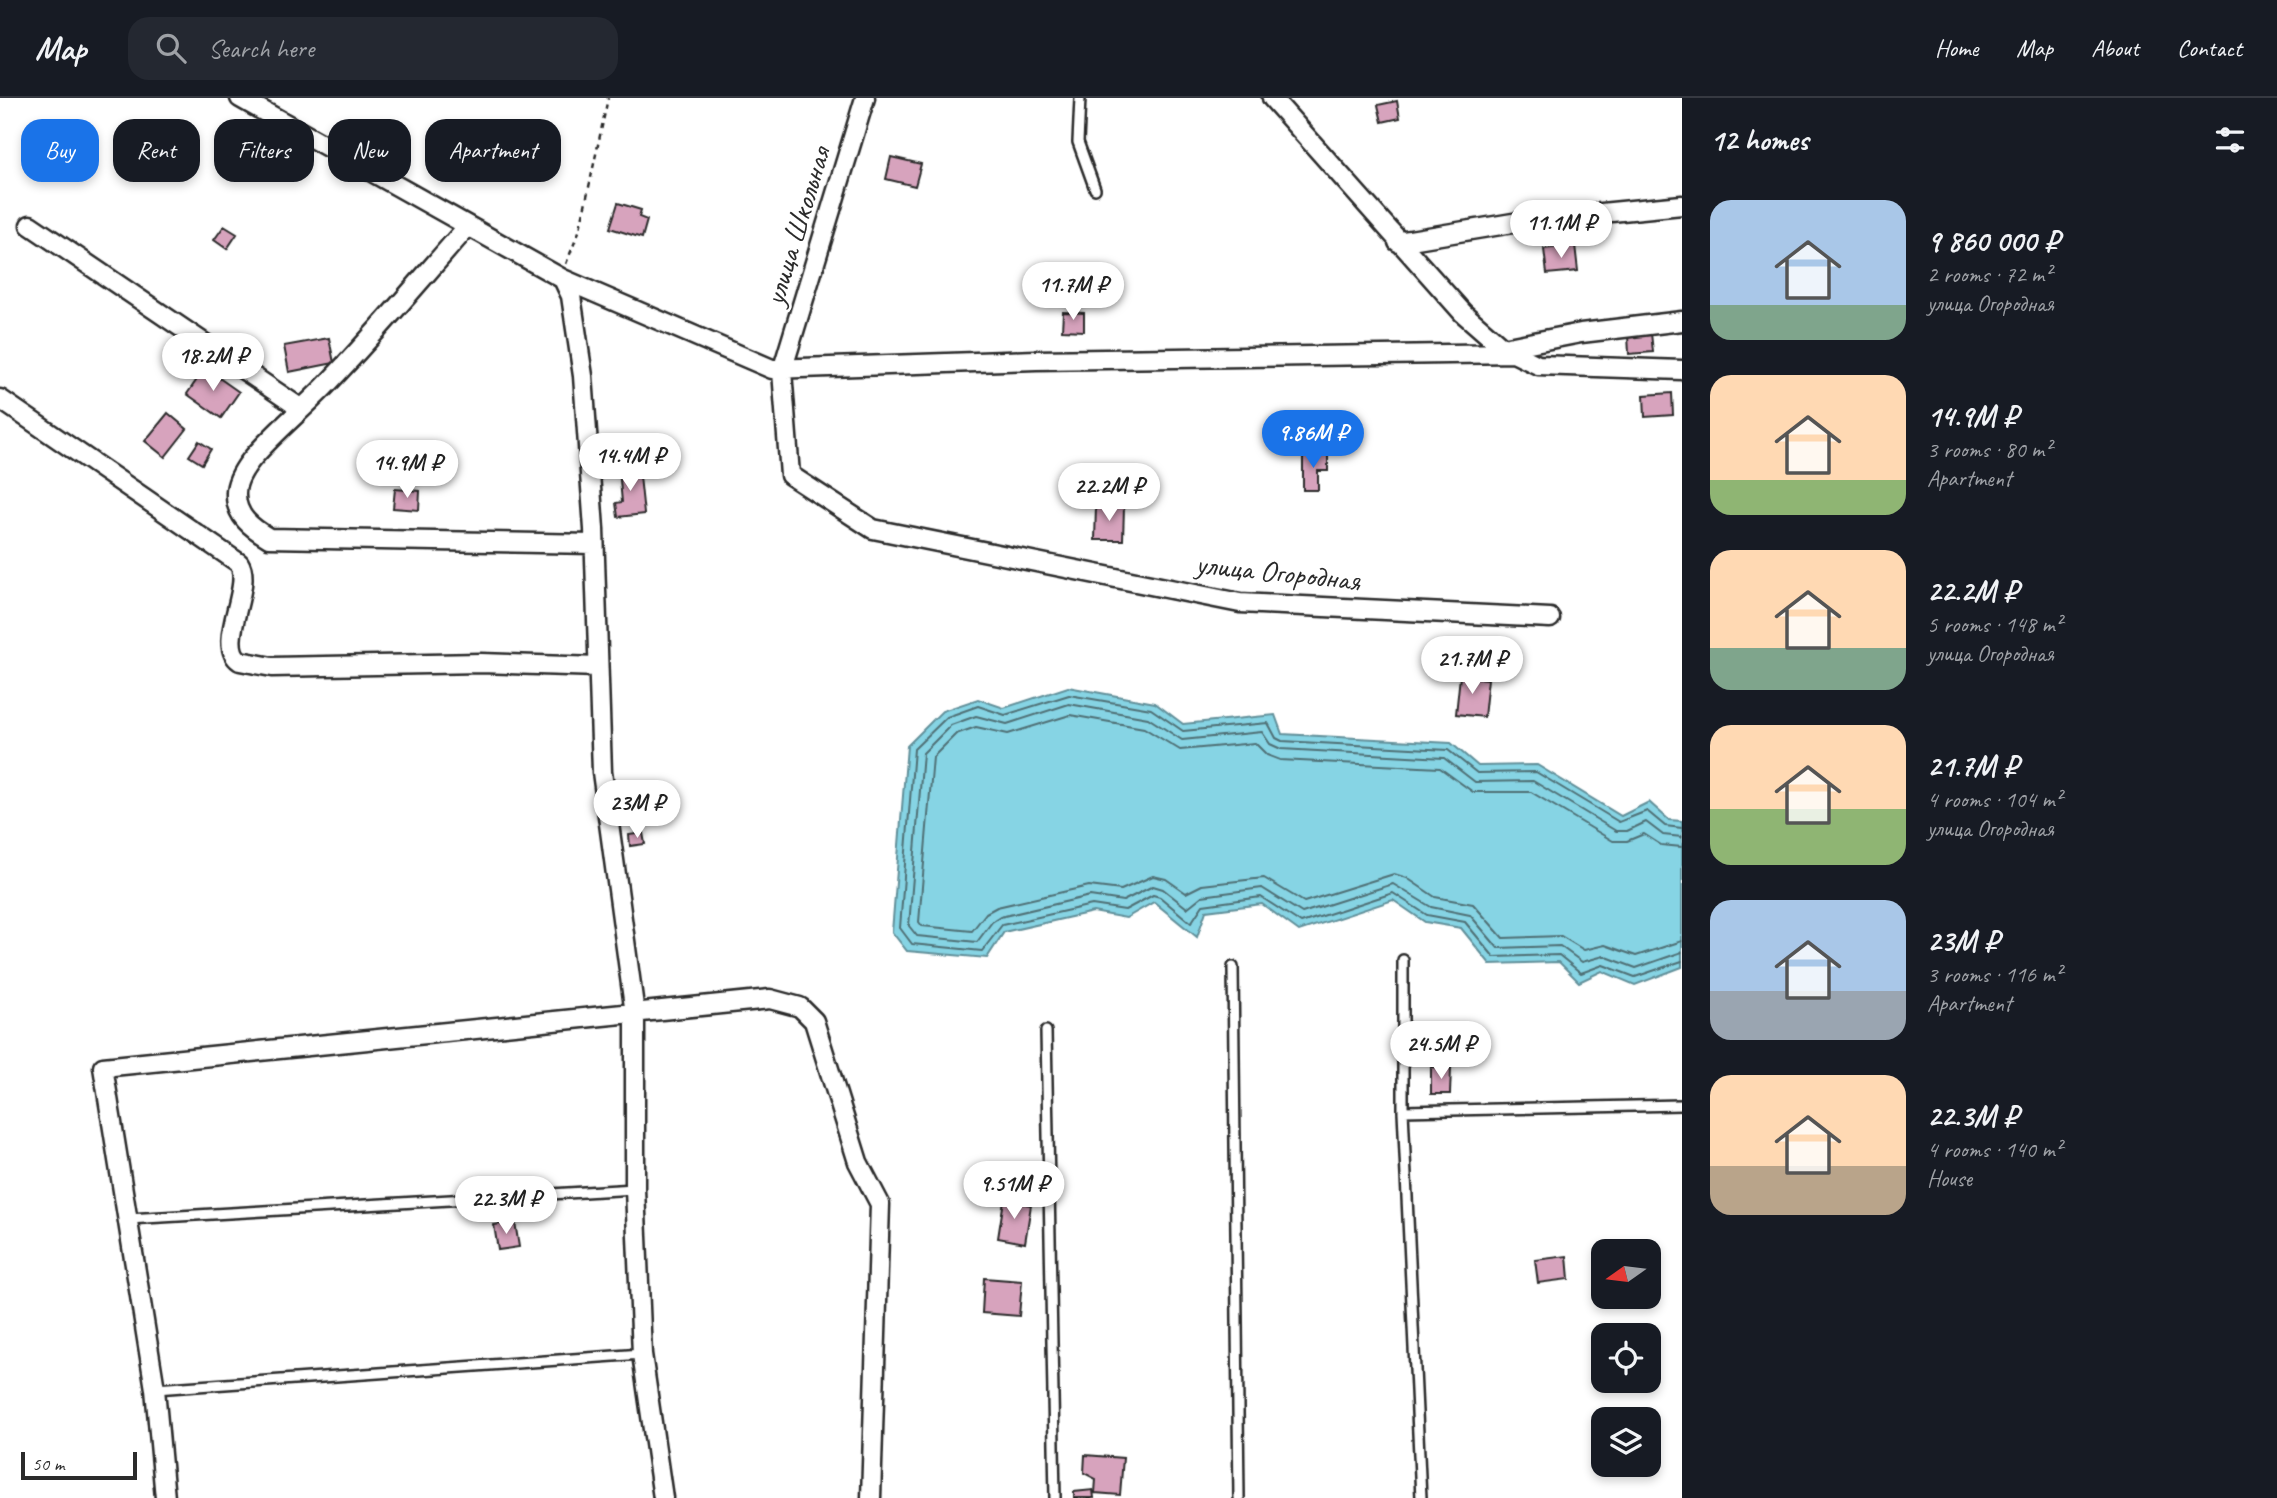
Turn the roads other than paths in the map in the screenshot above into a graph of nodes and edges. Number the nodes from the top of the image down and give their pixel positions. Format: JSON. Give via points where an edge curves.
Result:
{"nodes":[{"id":1,"x":240,"y":98,"type":"edge"},
{"id":2,"x":865,"y":98,"type":"edge"},
{"id":3,"x":1080,"y":98,"type":"edge"},
{"id":4,"x":1272,"y":98,"type":"edge"},
{"id":5,"x":1095,"y":188,"type":"dead end"},
{"id":6,"x":1682,"y":205,"type":"edge"},
{"id":7,"x":30,"y":225,"type":"dead end"},
{"id":8,"x":468,"y":226,"type":"junction"},
{"id":9,"x":1398,"y":242,"type":"junction"},
{"id":10,"x":563,"y":279,"type":"junction"},
{"id":11,"x":1682,"y":321,"type":"edge"},
{"id":12,"x":1510,"y":350,"type":"junction"},
{"id":13,"x":1682,"y":370,"type":"edge"},
{"id":14,"x":782,"y":371,"type":"junction"},
{"id":15,"x":0,"y":399,"type":"edge"},
{"id":16,"x":300,"y":408,"type":"junction"},
{"id":17,"x":593,"y":544,"type":"junction"},
{"id":18,"x":1550,"y":618,"type":"dead end"},
{"id":19,"x":598,"y":667,"type":"junction"},
{"id":20,"x":1403,"y":960,"type":"dead end"},
{"id":21,"x":1233,"y":967,"type":"dead end"},
{"id":22,"x":635,"y":1014,"type":"junction"},
{"id":23,"x":1046,"y":1031,"type":"dead end"},
{"id":24,"x":1682,"y":1105,"type":"edge"},
{"id":25,"x":1403,"y":1111,"type":"junction"},
{"id":26,"x":635,"y":1189,"type":"junction"},
{"id":27,"x":128,"y":1219,"type":"junction"},
{"id":28,"x":642,"y":1354,"type":"junction"},
{"id":29,"x":155,"y":1390,"type":"junction"},
{"id":30,"x":165,"y":1498,"type":"edge"},
{"id":31,"x":663,"y":1498,"type":"edge"},
{"id":32,"x":870,"y":1498,"type":"edge"},
{"id":33,"x":1055,"y":1498,"type":"edge"},
{"id":34,"x":1239,"y":1498,"type":"edge"},
{"id":35,"x":1421,"y":1498,"type":"edge"}],
"edges":[{"from":1,"to":8,"type":"street"},
{"from":2,"to":14,"type":"street","name":"улица Школьная"},
{"from":3,"to":5,"type":"lane","via":[[1078,142]]},
{"from":4,"to":9,"type":"street"},
{"from":6,"to":9,"type":"street","via":[[1531,220]]},
{"from":7,"to":16,"type":"street"},
{"from":8,"to":10,"type":"street"},
{"from":8,"to":16,"type":"street","via":[[329,383]]},
{"from":9,"to":12,"type":"street","via":[[1463,313]]},
{"from":10,"to":14,"type":"street"},
{"from":10,"to":17,"type":"street","via":[[571,296],[583,376]]},
{"from":11,"to":12,"type":"street","via":[[1581,333]]},
{"from":12,"to":13,"type":"street","via":[[1538,365]]},
{"from":12,"to":14,"type":"street","via":[[1472,356],[1036,360]]},
{"from":14,"to":18,"type":"street","name":"улица Огородная","via":[[790,475],[873,529],[1241,603]]},
{"from":15,"to":19,"type":"street","via":[[239,563],[243,579],[232,650],[240,661],[272,667],[481,663]]},
{"from":16,"to":17,"type":"street","via":[[251,460],[239,480],[236,494],[242,515],[269,538]]},
{"from":17,"to":19,"type":"street"},
{"from":19,"to":22,"type":"street","via":[[609,839]]},
{"from":20,"to":25,"type":"lane"},
{"from":21,"to":34,"type":"lane"},
{"from":22,"to":26,"type":"street"},
{"from":22,"to":27,"type":"street","via":[[103,1067]]},
{"from":22,"to":32,"type":"street","via":[[770,999],[800,1007],[814,1021],[858,1162],[880,1204]]},
{"from":23,"to":33,"type":"lane"},
{"from":24,"to":25,"type":"lane"},
{"from":25,"to":35,"type":"lane"},
{"from":26,"to":27,"type":"lane"},
{"from":26,"to":28,"type":"street"},
{"from":27,"to":29,"type":"street"},
{"from":28,"to":29,"type":"lane"},
{"from":28,"to":31,"type":"street"},
{"from":29,"to":30,"type":"street"}]}
